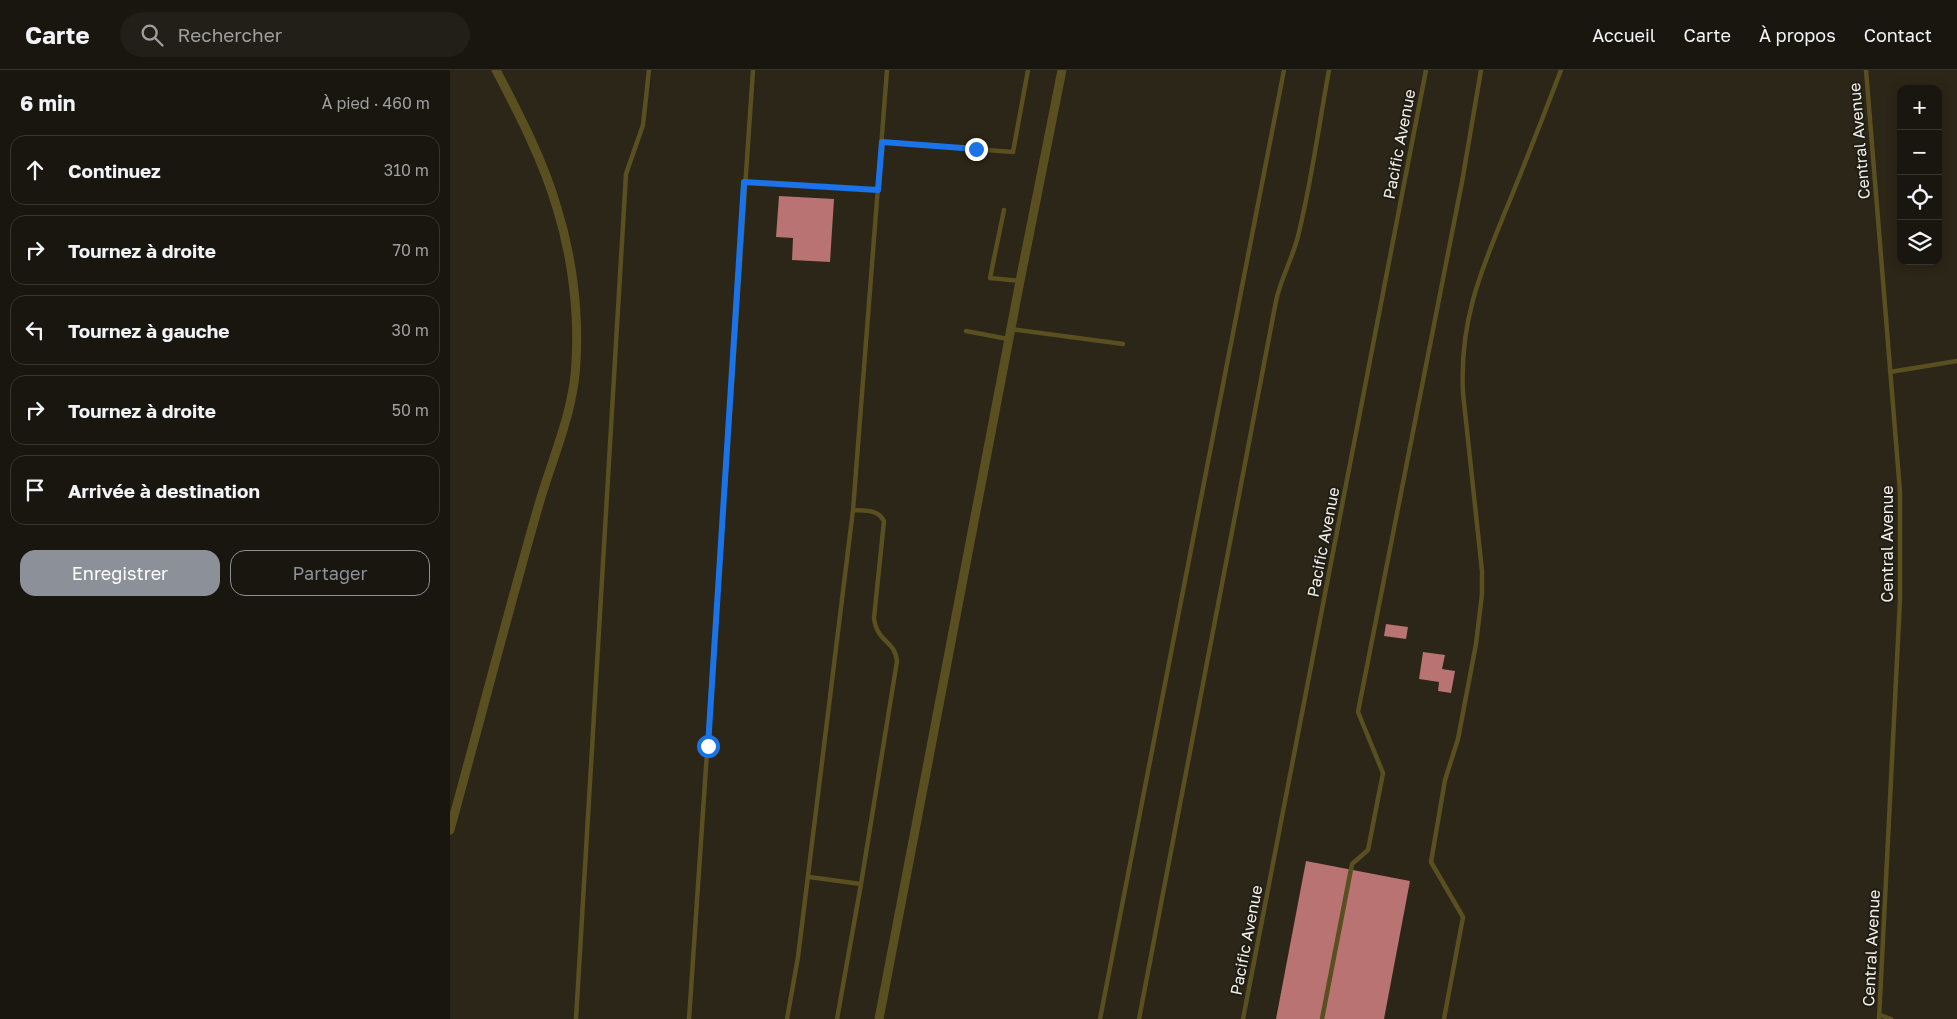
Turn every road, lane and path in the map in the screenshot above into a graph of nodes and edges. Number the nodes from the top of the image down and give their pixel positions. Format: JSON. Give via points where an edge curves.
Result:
{"nodes":[{"id":1,"x":496,"y":70,"type":"edge"},
{"id":2,"x":649,"y":70,"type":"edge"},
{"id":3,"x":753,"y":70,"type":"edge"},
{"id":4,"x":887,"y":70,"type":"edge"},
{"id":5,"x":1028,"y":70,"type":"edge"},
{"id":6,"x":1062,"y":70,"type":"edge"},
{"id":7,"x":1284,"y":70,"type":"edge"},
{"id":8,"x":1329,"y":70,"type":"edge"},
{"id":9,"x":1426,"y":70,"type":"edge"},
{"id":10,"x":1481,"y":70,"type":"edge"},
{"id":11,"x":1561,"y":70,"type":"edge"},
{"id":12,"x":1866,"y":70,"type":"edge"},
{"id":13,"x":882,"y":142,"type":"junction"},
{"id":14,"x":744,"y":182,"type":"junction"},
{"id":15,"x":878,"y":190,"type":"junction"},
{"id":16,"x":1004,"y":210,"type":"dead end"},
{"id":17,"x":1020,"y":281,"type":"junction"},
{"id":18,"x":1011,"y":329,"type":"junction"},
{"id":19,"x":966,"y":331,"type":"dead end"},
{"id":20,"x":1009,"y":339,"type":"junction"},
{"id":21,"x":1123,"y":344,"type":"dead end"},
{"id":22,"x":1957,"y":361,"type":"edge"},
{"id":23,"x":1890,"y":372,"type":"junction"},
{"id":24,"x":853,"y":510,"type":"junction"},
{"id":25,"x":450,"y":830,"type":"edge"},
{"id":26,"x":809,"y":877,"type":"junction"},
{"id":27,"x":861,"y":884,"type":"junction"},
{"id":28,"x":1880,"y":1017,"type":"edge"},
{"id":29,"x":576,"y":1019,"type":"edge"},
{"id":30,"x":689,"y":1019,"type":"edge"},
{"id":31,"x":787,"y":1019,"type":"edge"},
{"id":32,"x":837,"y":1019,"type":"edge"},
{"id":33,"x":879,"y":1019,"type":"edge"},
{"id":34,"x":1100,"y":1019,"type":"edge"},
{"id":35,"x":1139,"y":1019,"type":"edge"},
{"id":36,"x":1244,"y":1019,"type":"edge"},
{"id":37,"x":1322,"y":1019,"type":"edge"},
{"id":38,"x":1444,"y":1019,"type":"edge"},
{"id":39,"x":1891,"y":1019,"type":"edge"}],
"edges":[{"from":1,"to":25,"type":"street","via":[[535,151],[557,208],[573,288],[576,361],[566,422],[540,502]]},
{"from":2,"to":29,"type":"lane","via":[[643,125],[626,174]]},
{"from":3,"to":14,"type":"lane"},
{"from":4,"to":13,"type":"lane"},
{"from":5,"to":13,"type":"lane","via":[[1013,152]]},
{"from":6,"to":17,"type":"street"},
{"from":7,"to":34,"type":"lane"},
{"from":8,"to":35,"type":"lane","via":[[1299,232],[1279,286]]},
{"from":9,"to":36,"type":"lane","name":"Pacific Avenue"},
{"from":10,"to":37,"type":"lane","via":[[1358,712],[1383,773],[1368,850],[1352,864]]},
{"from":11,"to":38,"type":"lane","via":[[1482,270],[1464,343],[1463,393],[1482,594],[1458,739],[1445,780],[1431,862],[1463,917]]},
{"from":12,"to":23,"type":"lane","name":"Central Avenue"},
{"from":13,"to":15,"type":"lane"},
{"from":14,"to":15,"type":"lane"},
{"from":14,"to":30,"type":"lane"},
{"from":15,"to":24,"type":"lane"},
{"from":16,"to":17,"type":"lane","via":[[990,278]]},
{"from":17,"to":18,"type":"street"},
{"from":18,"to":20,"type":"street"},
{"from":18,"to":21,"type":"lane"},
{"from":19,"to":20,"type":"lane"},
{"from":20,"to":33,"type":"street"},
{"from":22,"to":23,"type":"lane"},
{"from":23,"to":28,"type":"lane","name":"Central Avenue","via":[[1900,492],[1900,600]]},
{"from":24,"to":26,"type":"lane"},
{"from":24,"to":27,"type":"lane","via":[[875,512],[884,521],[874,618],[877,632],[894,649],[897,662]]},
{"from":26,"to":27,"type":"lane"},
{"from":26,"to":31,"type":"lane"},
{"from":27,"to":32,"type":"lane"},
{"from":28,"to":39,"type":"lane"}]}
